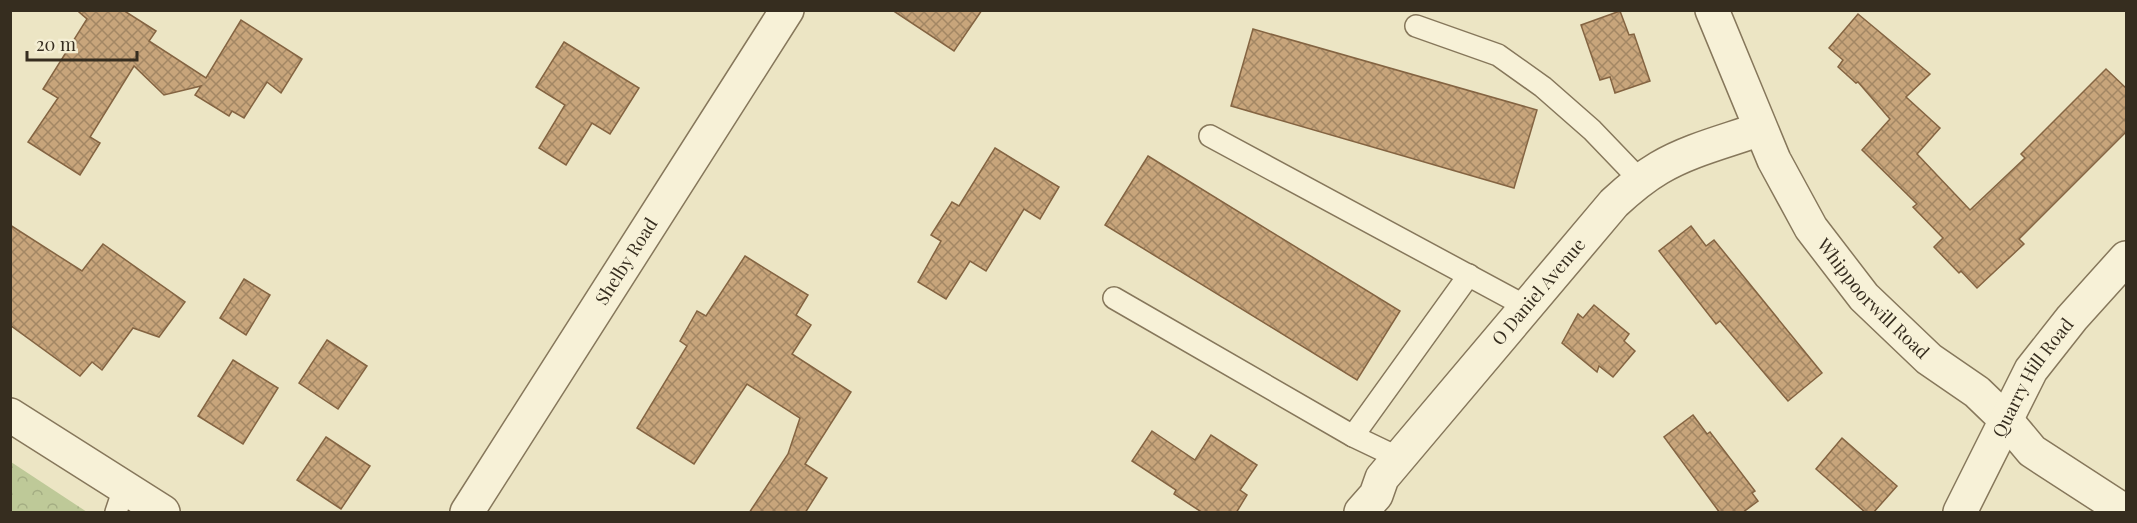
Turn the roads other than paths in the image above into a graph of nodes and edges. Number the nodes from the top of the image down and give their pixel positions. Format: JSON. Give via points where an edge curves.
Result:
{"nodes":[{"id":1,"x":787,"y":10,"type":"edge"},
{"id":2,"x":1712,"y":10,"type":"edge"},
{"id":3,"x":1416,"y":26,"type":"dead end"},
{"id":4,"x":1760,"y":129,"type":"junction"},
{"id":5,"x":1210,"y":136,"type":"dead end"},
{"id":6,"x":1640,"y":180,"type":"junction"},
{"id":7,"x":2127,"y":258,"type":"edge"},
{"id":8,"x":1469,"y":276,"type":"junction"},
{"id":9,"x":1114,"y":298,"type":"dead end"},
{"id":10,"x":1527,"y":307,"type":"junction"},
{"id":11,"x":10,"y":415,"type":"edge"},
{"id":12,"x":2006,"y":420,"type":"junction"},
{"id":13,"x":1353,"y":436,"type":"junction"},
{"id":14,"x":1400,"y":458,"type":"junction"},
{"id":15,"x":120,"y":500,"type":"edge"},
{"id":16,"x":2127,"y":512,"type":"edge"},
{"id":17,"x":163,"y":513,"type":"edge"},
{"id":18,"x":467,"y":513,"type":"edge"},
{"id":19,"x":1361,"y":513,"type":"edge"},
{"id":20,"x":1960,"y":513,"type":"edge"}],
"edges":[{"from":1,"to":18,"type":"street","name":"Shelby Road"},
{"from":2,"to":4,"type":"street","name":"Whippoorwill Road"},
{"from":3,"to":6,"type":"lane","via":[[1498,56],[1543,87],[1592,129]]},
{"from":4,"to":6,"type":"street","name":"O Daniel Avenue","via":[[1683,156]]},
{"from":4,"to":12,"type":"street","name":"Whippoorwill Road","via":[[1810,228],[1864,297],[1929,358],[1977,392]]},
{"from":5,"to":8,"type":"lane"},
{"from":6,"to":10,"type":"street","name":"O Daniel Avenue","via":[[1614,203]]},
{"from":7,"to":12,"type":"street","name":"Quarry Hill Road","via":[[2031,370]]},
{"from":8,"to":10,"type":"lane"},
{"from":8,"to":13,"type":"lane"},
{"from":9,"to":13,"type":"lane"},
{"from":10,"to":14,"type":"street","name":"O Daniel Avenue"},
{"from":11,"to":15,"type":"street"},
{"from":12,"to":16,"type":"street","name":"Whippoorwill Road","via":[[2032,451]]},
{"from":12,"to":20,"type":"street","name":"Quarry Hill Road"},
{"from":13,"to":14,"type":"lane"},
{"from":14,"to":19,"type":"street","name":"O Daniel Avenue","via":[[1382,478],[1376,495]]},
{"from":15,"to":17,"type":"street"}]}
